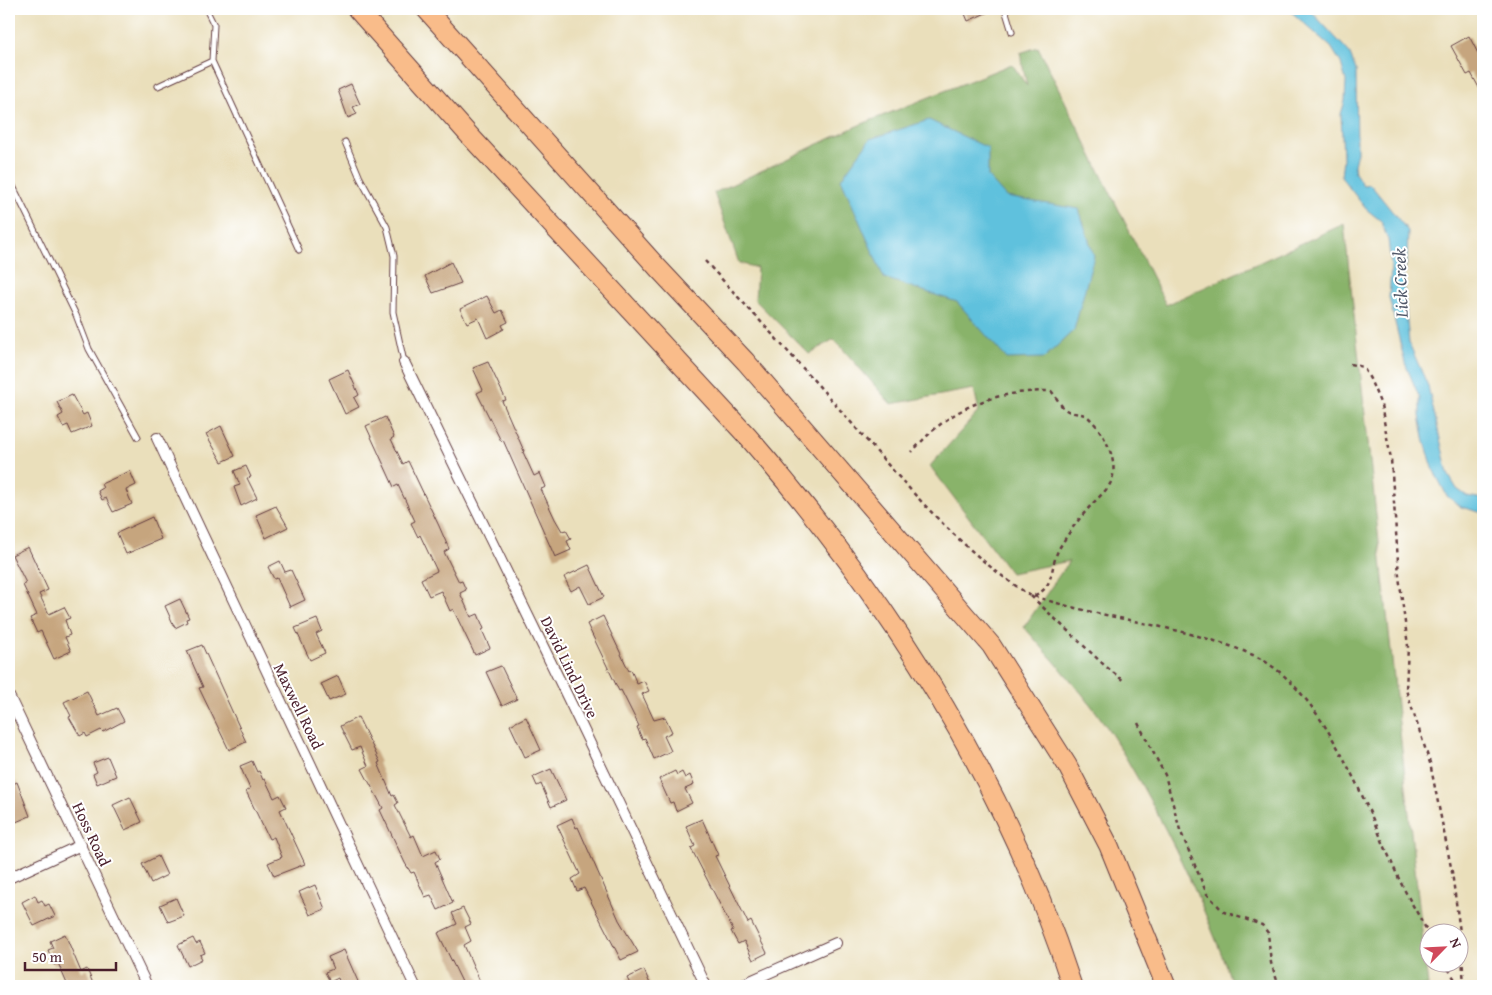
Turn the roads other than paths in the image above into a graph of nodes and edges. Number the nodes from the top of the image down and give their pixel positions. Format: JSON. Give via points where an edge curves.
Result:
{"nodes":[{"id":1,"x":206,"y":9,"type":"edge"},
{"id":2,"x":357,"y":9,"type":"edge"},
{"id":3,"x":426,"y":9,"type":"edge"},
{"id":4,"x":1005,"y":9,"type":"edge"},
{"id":5,"x":1012,"y":32,"type":"dead end"},
{"id":6,"x":212,"y":61,"type":"junction"},
{"id":7,"x":158,"y":86,"type":"dead end"},
{"id":8,"x":345,"y":142,"type":"dead end"},
{"id":9,"x":9,"y":178,"type":"edge"},
{"id":10,"x":299,"y":250,"type":"dead end"},
{"id":11,"x":404,"y":362,"type":"joint"},
{"id":12,"x":138,"y":437,"type":"dead end"},
{"id":13,"x":157,"y":438,"type":"dead end"},
{"id":14,"x":9,"y":696,"type":"edge"},
{"id":15,"x":81,"y":845,"type":"junction"},
{"id":16,"x":9,"y":878,"type":"edge"},
{"id":17,"x":836,"y":943,"type":"dead end"},
{"id":18,"x":147,"y":986,"type":"edge"},
{"id":19,"x":415,"y":986,"type":"edge"},
{"id":20,"x":706,"y":986,"type":"edge"},
{"id":21,"x":739,"y":986,"type":"edge"},
{"id":22,"x":1072,"y":986,"type":"edge"},
{"id":23,"x":1166,"y":986,"type":"edge"}],
"edges":[{"from":1,"to":6,"type":"lane","via":[[214,25]]},
{"from":2,"to":22,"type":"highway","via":[[748,438],[862,578],[930,683],[990,792],[1041,903]]},
{"from":3,"to":23,"type":"highway","via":[[752,370],[992,645],[1067,765],[1109,846]]},
{"from":4,"to":5,"type":"lane"},
{"from":6,"to":7,"type":"lane"},
{"from":6,"to":10,"type":"lane"},
{"from":8,"to":11,"type":"lane","via":[[360,178],[388,228],[394,256],[393,312]]},
{"from":9,"to":12,"type":"lane","via":[[90,349]]},
{"from":11,"to":20,"type":"street","name":"David Lind Drive"},
{"from":13,"to":19,"type":"street","name":"Maxwell Road"},
{"from":14,"to":15,"type":"street","name":"Hoss Road"},
{"from":15,"to":16,"type":"street"},
{"from":15,"to":18,"type":"street","name":"Hoss Road"},
{"from":17,"to":21,"type":"street"}]}
